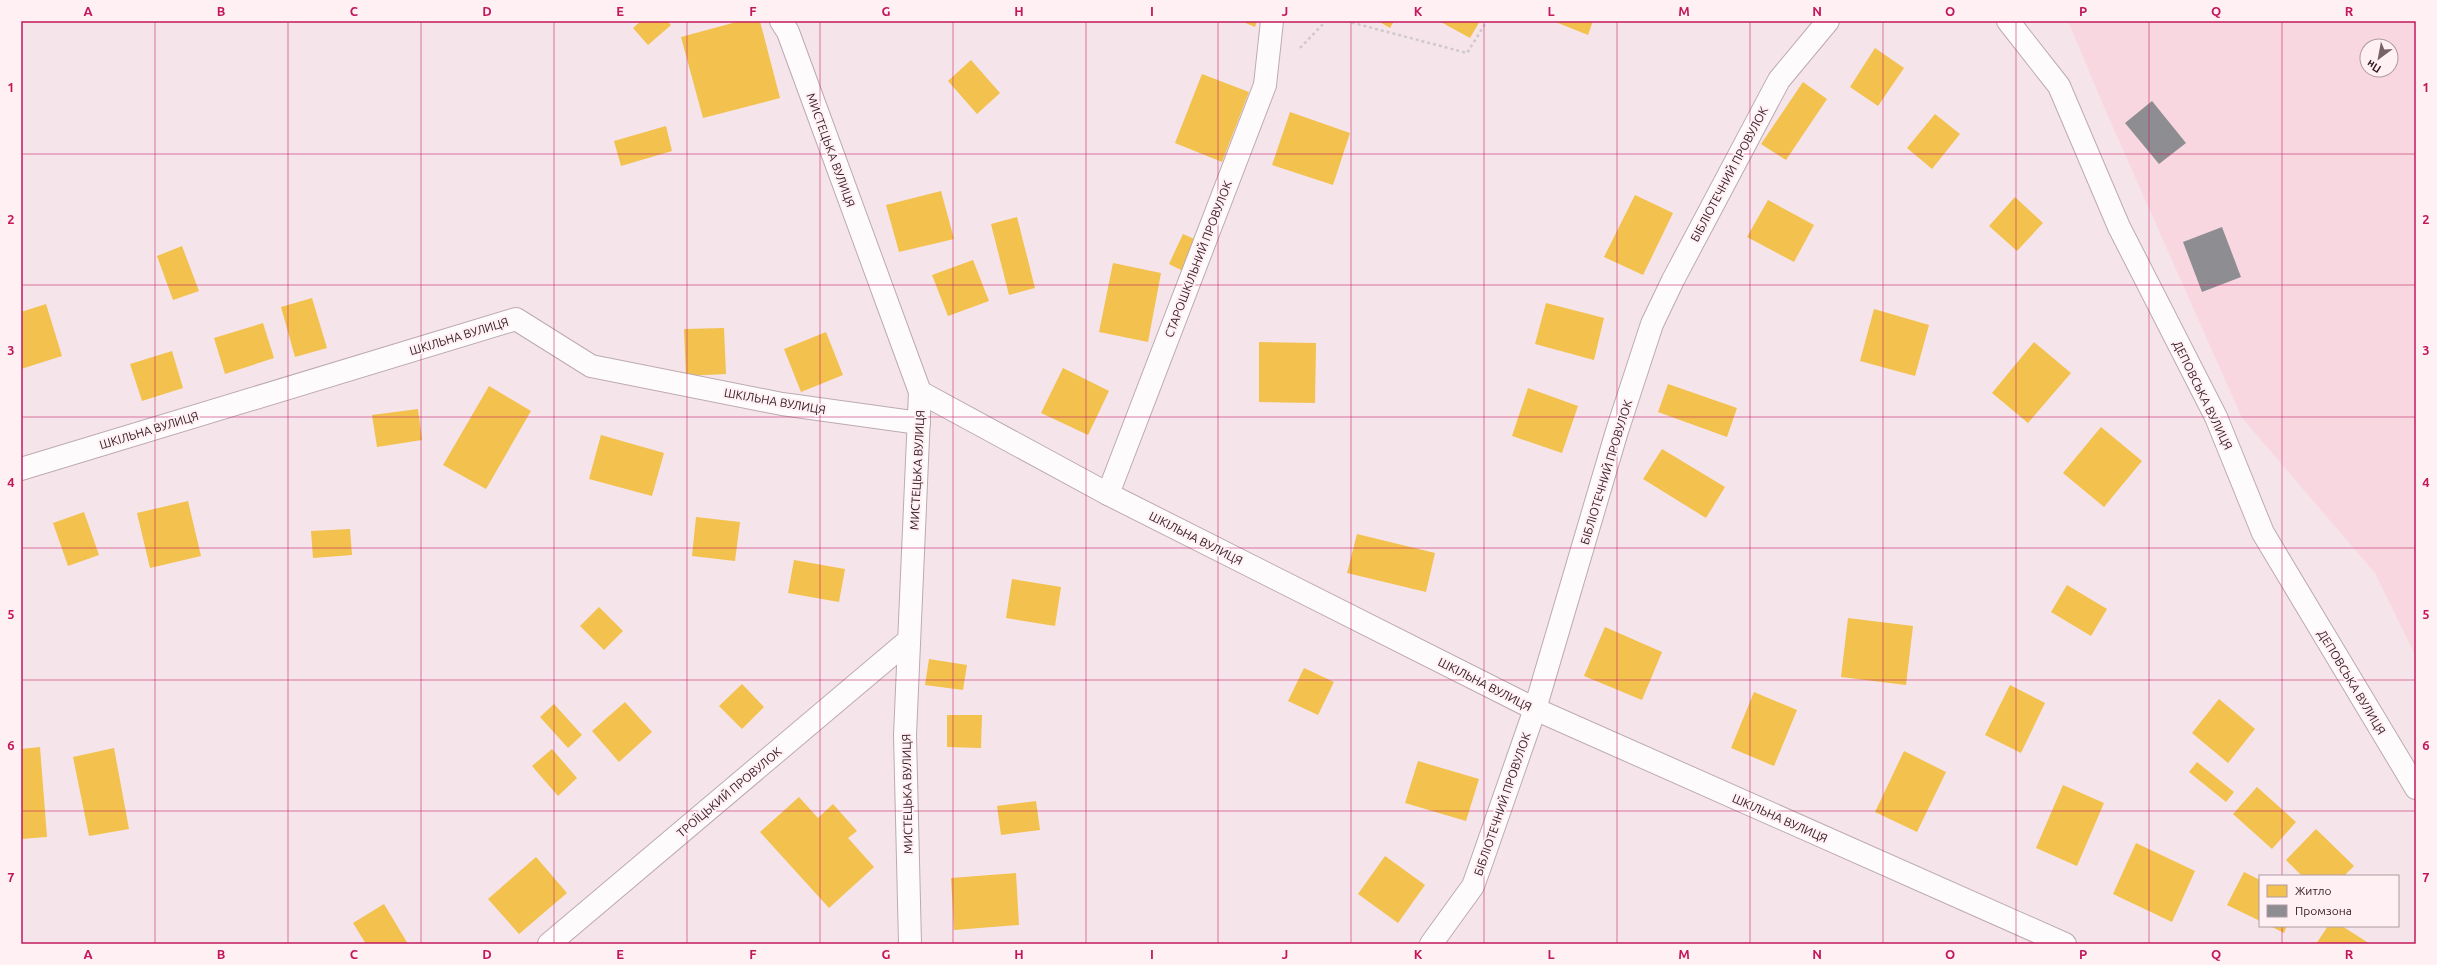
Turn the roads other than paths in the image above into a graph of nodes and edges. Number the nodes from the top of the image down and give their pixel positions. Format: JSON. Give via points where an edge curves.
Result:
{"nodes":[{"id":1,"x":781,"y":21,"type":"edge"},
{"id":2,"x":1272,"y":21,"type":"edge"},
{"id":3,"x":1828,"y":21,"type":"edge"},
{"id":4,"x":2008,"y":21,"type":"edge"},
{"id":5,"x":920,"y":392,"type":"junction"},
{"id":6,"x":919,"y":423,"type":"junction"},
{"id":7,"x":21,"y":469,"type":"edge"},
{"id":8,"x":1108,"y":494,"type":"junction"},
{"id":9,"x":909,"y":640,"type":"junction"},
{"id":10,"x":1535,"y":709,"type":"junction"},
{"id":11,"x":2416,"y":788,"type":"edge"},
{"id":12,"x":549,"y":944,"type":"edge"},
{"id":13,"x":910,"y":944,"type":"edge"},
{"id":14,"x":1431,"y":944,"type":"edge"},
{"id":15,"x":2065,"y":944,"type":"edge"}],
"edges":[{"from":1,"to":5,"type":"street","name":"МИСТЕЦЬКА ВУЛИЦЯ","via":[[788,32]]},
{"from":2,"to":8,"type":"street","name":"СТАРОШКІЛЬНИЙ ПРОВУЛОК","via":[[1265,85]]},
{"from":3,"to":10,"type":"street","name":"БІБЛІОТЕЧНИЙ ПРОВУЛОК","via":[[1779,80],[1652,324],[1617,431]]},
{"from":4,"to":11,"type":"street","name":"ДЕПОВСЬКА ВУЛИЦЯ","via":[[2059,86],[2119,227],[2216,417],[2264,533]]},
{"from":5,"to":6,"type":"street","name":"МИСТЕЦЬКА ВУЛИЦЯ"},
{"from":5,"to":8,"type":"street","name":"ШКІЛЬНА ВУЛИЦЯ"},
{"from":6,"to":7,"type":"street","name":"ШКІЛЬНА ВУЛИЦЯ","via":[[782,404],[591,366],[516,319]]},
{"from":6,"to":9,"type":"street","name":"МИСТЕЦЬКА ВУЛИЦЯ"},
{"from":8,"to":10,"type":"street","name":"ШКІЛЬНА ВУЛИЦЯ"},
{"from":9,"to":12,"type":"street","name":"ТРОЇЦЬКИЙ ПРОВУЛОК"},
{"from":9,"to":13,"type":"street","name":"МИСТЕЦЬКА ВУЛИЦЯ","via":[[905,735]]},
{"from":10,"to":14,"type":"street","name":"БІБЛІОТЕЧНИЙ ПРОВУЛОК","via":[[1473,886]]},
{"from":10,"to":15,"type":"street","name":"ШКІЛЬНА ВУЛИЦЯ"}]}
